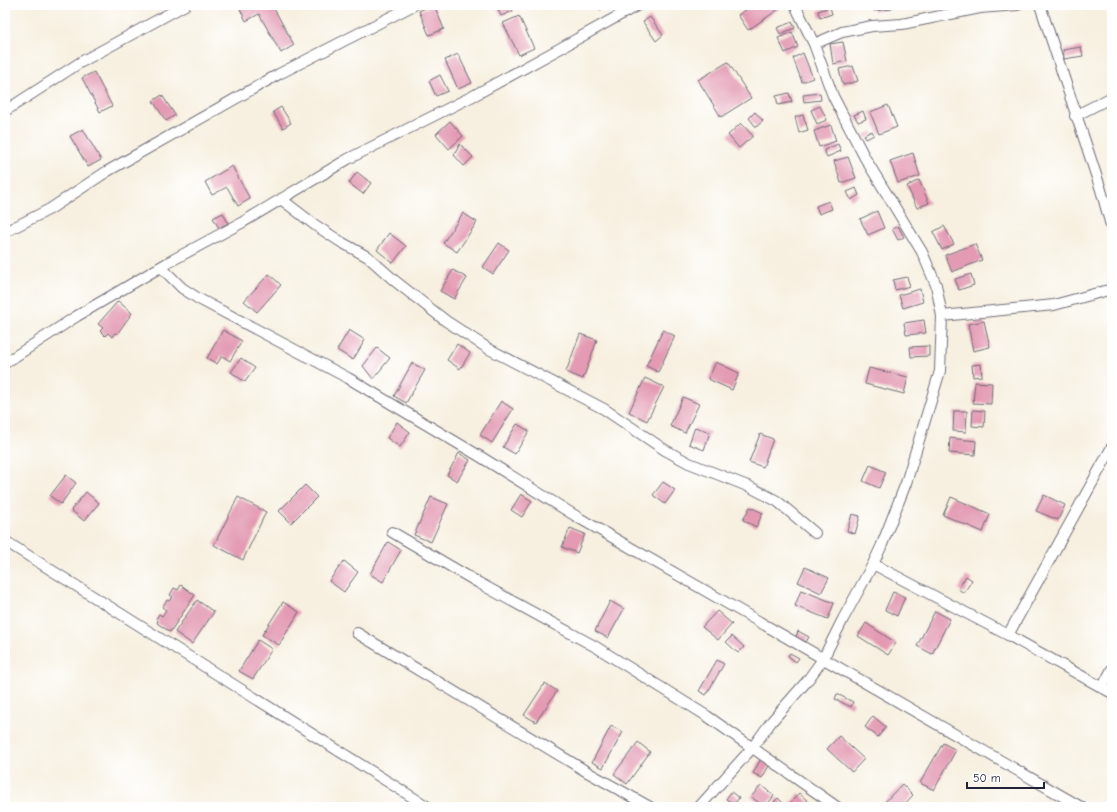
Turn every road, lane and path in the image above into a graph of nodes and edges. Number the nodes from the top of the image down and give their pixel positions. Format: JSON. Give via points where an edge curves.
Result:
{"nodes":[{"id":1,"x":185,"y":5,"type":"edge"},
{"id":2,"x":414,"y":5,"type":"edge"},
{"id":3,"x":638,"y":5,"type":"edge"},
{"id":4,"x":795,"y":5,"type":"edge"},
{"id":5,"x":1017,"y":5,"type":"edge"},
{"id":6,"x":1040,"y":5,"type":"edge"},
{"id":7,"x":814,"y":44,"type":"junction"},
{"id":8,"x":1112,"y":98,"type":"edge"},
{"id":9,"x":5,"y":111,"type":"edge"},
{"id":10,"x":1076,"y":116,"type":"junction"},
{"id":11,"x":281,"y":200,"type":"junction"},
{"id":12,"x":1112,"y":228,"type":"edge"},
{"id":13,"x":5,"y":232,"type":"edge"},
{"id":14,"x":161,"y":267,"type":"junction"},
{"id":15,"x":1112,"y":289,"type":"edge"},
{"id":16,"x":942,"y":316,"type":"junction"},
{"id":17,"x":5,"y":363,"type":"edge"},
{"id":18,"x":1112,"y":447,"type":"edge"},
{"id":19,"x":392,"y":532,"type":"dead end"},
{"id":20,"x":815,"y":533,"type":"dead end"},
{"id":21,"x":6,"y":546,"type":"edge"},
{"id":22,"x":873,"y":564,"type":"junction"},
{"id":23,"x":357,"y":633,"type":"dead end"},
{"id":24,"x":1008,"y":635,"type":"junction"},
{"id":25,"x":823,"y":659,"type":"junction"},
{"id":26,"x":1112,"y":669,"type":"edge"},
{"id":27,"x":1102,"y":688,"type":"junction"},
{"id":28,"x":1112,"y":694,"type":"edge"},
{"id":29,"x":753,"y":747,"type":"junction"},
{"id":30,"x":428,"y":807,"type":"edge"},
{"id":31,"x":650,"y":807,"type":"edge"},
{"id":32,"x":699,"y":807,"type":"edge"},
{"id":33,"x":837,"y":807,"type":"edge"},
{"id":34,"x":1081,"y":807,"type":"edge"}],
"edges":[{"from":1,"to":9,"type":"street","via":[[81,62]]},
{"from":2,"to":13,"type":"street","via":[[279,74],[106,172],[50,209]]},
{"from":3,"to":11,"type":"street","via":[[473,96],[348,159]]},
{"from":4,"to":7,"type":"street"},
{"from":5,"to":7,"type":"street","via":[[980,8],[902,24],[872,26],[842,32]]},
{"from":6,"to":10,"type":"street"},
{"from":7,"to":16,"type":"street","via":[[833,96],[865,158],[922,252],[936,285]]},
{"from":8,"to":10,"type":"street"},
{"from":10,"to":12,"type":"street"},
{"from":11,"to":14,"type":"street"},
{"from":11,"to":20,"type":"street","via":[[315,225],[368,257],[446,321],[489,349],[604,409],[689,463],[750,487],[777,501]]},
{"from":14,"to":17,"type":"street","via":[[77,316]]},
{"from":14,"to":25,"type":"street","via":[[182,288],[199,299],[348,378],[579,518]]},
{"from":15,"to":16,"type":"street","via":[[1054,305]]},
{"from":16,"to":22,"type":"street","via":[[940,371],[906,483]]},
{"from":18,"to":24,"type":"street"},
{"from":19,"to":29,"type":"street","via":[[479,584],[596,647]]},
{"from":21,"to":30,"type":"street","via":[[245,691]]},
{"from":22,"to":24,"type":"street"},
{"from":22,"to":25,"type":"street"},
{"from":23,"to":31,"type":"street"},
{"from":24,"to":27,"type":"street"},
{"from":25,"to":29,"type":"street"},
{"from":25,"to":34,"type":"street"},
{"from":26,"to":27,"type":"street"},
{"from":27,"to":28,"type":"street"},
{"from":29,"to":32,"type":"street"},
{"from":29,"to":33,"type":"street"}]}
